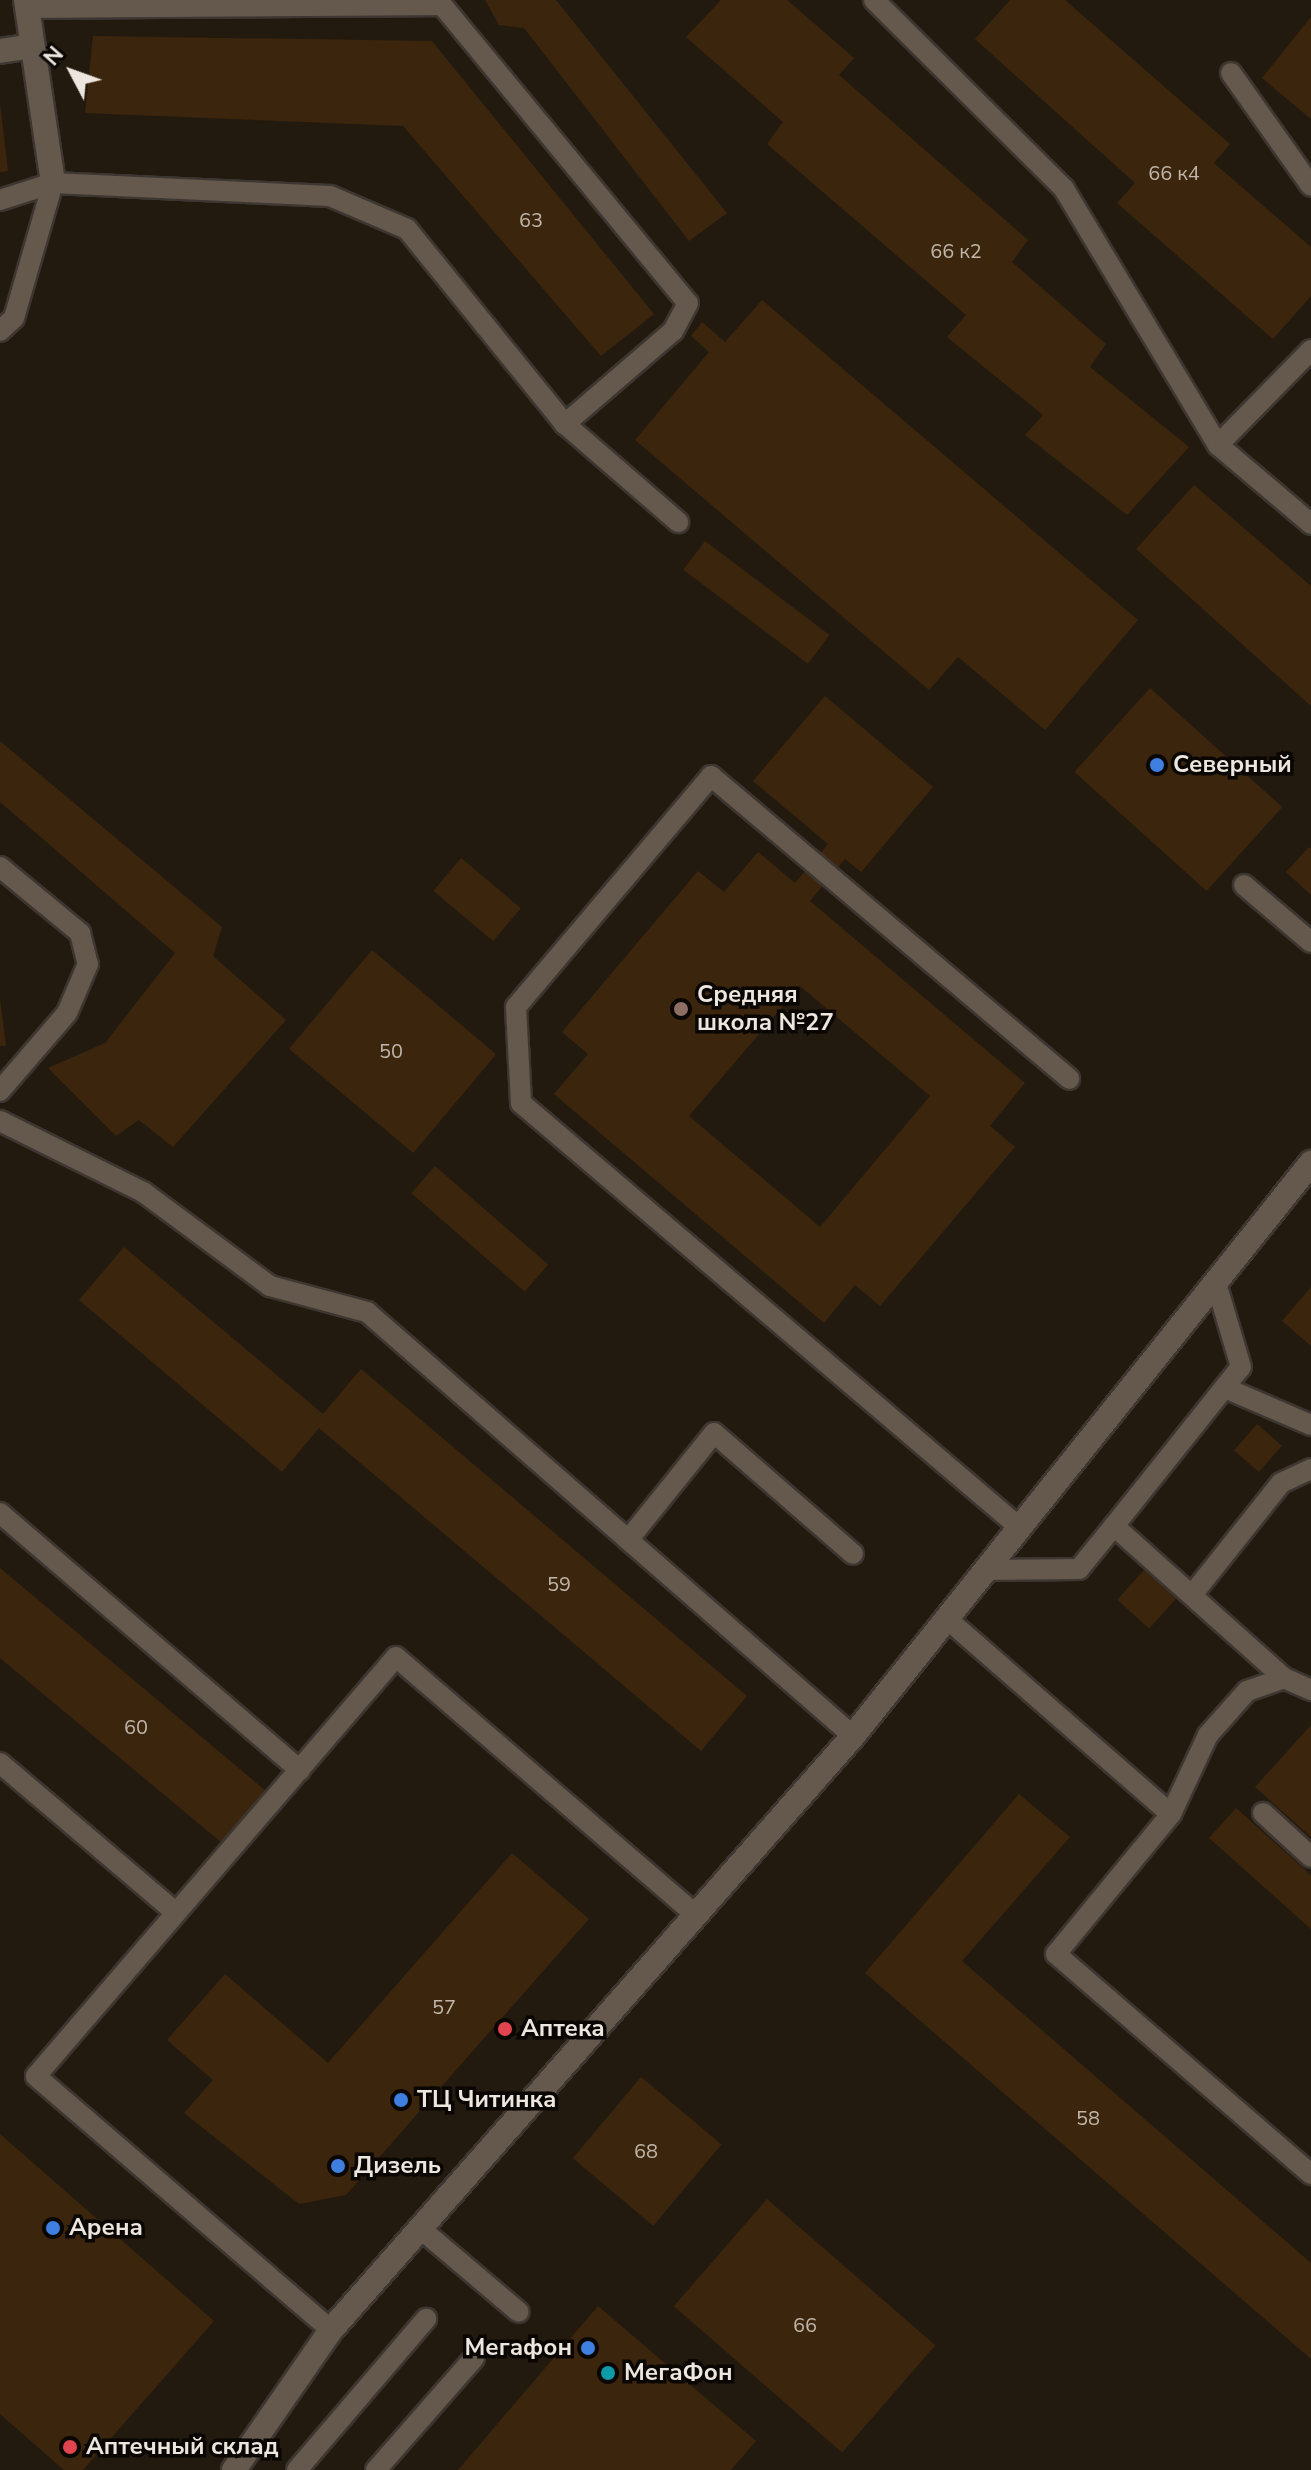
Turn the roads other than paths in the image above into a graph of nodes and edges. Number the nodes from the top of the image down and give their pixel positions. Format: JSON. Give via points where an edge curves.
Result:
{"nodes":[{"id":1,"x":874,"y":0,"type":"edge"},
{"id":2,"x":26,"y":4,"type":"edge"},
{"id":3,"x":30,"y":46,"type":"junction"},
{"id":4,"x":0,"y":51,"type":"edge"},
{"id":5,"x":1231,"y":73,"type":"dead end"},
{"id":6,"x":53,"y":183,"type":"junction"},
{"id":7,"x":1311,"y":186,"type":"edge"},
{"id":8,"x":0,"y":200,"type":"edge"},
{"id":9,"x":0,"y":331,"type":"edge"},
{"id":10,"x":1311,"y":350,"type":"edge"},
{"id":11,"x":565,"y":424,"type":"junction"},
{"id":12,"x":1218,"y":445,"type":"junction"},
{"id":13,"x":678,"y":522,"type":"dead end"},
{"id":14,"x":1311,"y":524,"type":"edge"},
{"id":15,"x":0,"y":867,"type":"edge"},
{"id":16,"x":1244,"y":885,"type":"dead end"},
{"id":17,"x":1311,"y":942,"type":"edge"},
{"id":18,"x":1069,"y":1079,"type":"dead end"},
{"id":19,"x":0,"y":1091,"type":"edge"},
{"id":20,"x":0,"y":1121,"type":"edge"},
{"id":21,"x":1311,"y":1163,"type":"edge"},
{"id":22,"x":1216,"y":1283,"type":"junction"},
{"id":23,"x":1225,"y":1388,"type":"junction"},
{"id":24,"x":1311,"y":1425,"type":"edge"},
{"id":25,"x":1311,"y":1469,"type":"edge"},
{"id":26,"x":0,"y":1513,"type":"edge"},
{"id":27,"x":1114,"y":1526,"type":"junction"},
{"id":28,"x":1019,"y":1527,"type":"junction"},
{"id":29,"x":628,"y":1540,"type":"junction"},
{"id":30,"x":853,"y":1554,"type":"dead end"},
{"id":31,"x":984,"y":1570,"type":"junction"},
{"id":32,"x":1192,"y":1595,"type":"junction"},
{"id":33,"x":946,"y":1618,"type":"junction"},
{"id":34,"x":1284,"y":1678,"type":"junction"},
{"id":35,"x":1311,"y":1690,"type":"edge"},
{"id":36,"x":853,"y":1736,"type":"junction"},
{"id":37,"x":0,"y":1763,"type":"edge"},
{"id":38,"x":300,"y":1770,"type":"junction"},
{"id":39,"x":1263,"y":1813,"type":"dead end"},
{"id":40,"x":1171,"y":1814,"type":"junction"},
{"id":41,"x":1311,"y":1857,"type":"edge"},
{"id":42,"x":176,"y":1913,"type":"junction"},
{"id":43,"x":697,"y":1916,"type":"junction"},
{"id":44,"x":1311,"y":2174,"type":"edge"},
{"id":45,"x":421,"y":2229,"type":"junction"},
{"id":46,"x":519,"y":2312,"type":"dead end"},
{"id":47,"x":426,"y":2319,"type":"dead end"},
{"id":48,"x":331,"y":2330,"type":"junction"},
{"id":49,"x":474,"y":2358,"type":"dead end"},
{"id":50,"x":234,"y":2470,"type":"edge"},
{"id":51,"x":297,"y":2470,"type":"edge"},
{"id":52,"x":376,"y":2470,"type":"edge"}],
"edges":[{"from":1,"to":12,"type":"lane","via":[[1064,189]]},
{"from":2,"to":3,"type":"street"},
{"from":2,"to":11,"type":"lane","via":[[442,5],[688,303],[673,331]]},
{"from":3,"to":4,"type":"street"},
{"from":3,"to":6,"type":"street"},
{"from":5,"to":7,"type":"lane"},
{"from":6,"to":8,"type":"lane"},
{"from":6,"to":9,"type":"lane","via":[[14,318]]},
{"from":6,"to":11,"type":"lane","via":[[330,196],[407,229]]},
{"from":10,"to":12,"type":"lane"},
{"from":11,"to":13,"type":"lane"},
{"from":12,"to":14,"type":"lane"},
{"from":15,"to":19,"type":"lane","via":[[80,933],[88,964],[67,1013]]},
{"from":16,"to":17,"type":"lane"},
{"from":18,"to":28,"type":"lane","via":[[711,776],[516,1007],[521,1103]]},
{"from":20,"to":29,"type":"lane","via":[[143,1192],[270,1286],[367,1312]]},
{"from":21,"to":22,"type":"street"},
{"from":22,"to":23,"type":"lane","via":[[1241,1367]]},
{"from":22,"to":28,"type":"street"},
{"from":23,"to":24,"type":"lane"},
{"from":23,"to":27,"type":"lane"},
{"from":25,"to":32,"type":"lane","via":[[1281,1483]]},
{"from":26,"to":38,"type":"lane"},
{"from":27,"to":31,"type":"lane","via":[[1079,1569]]},
{"from":27,"to":32,"type":"lane"},
{"from":28,"to":31,"type":"street"},
{"from":29,"to":30,"type":"lane","via":[[714,1433]]},
{"from":29,"to":36,"type":"lane"},
{"from":31,"to":33,"type":"street"},
{"from":32,"to":34,"type":"lane"},
{"from":33,"to":36,"type":"street"},
{"from":33,"to":40,"type":"lane"},
{"from":34,"to":35,"type":"lane"},
{"from":34,"to":40,"type":"lane","via":[[1247,1691],[1208,1735]]},
{"from":36,"to":43,"type":"street"},
{"from":37,"to":42,"type":"lane"},
{"from":38,"to":42,"type":"lane"},
{"from":38,"to":43,"type":"lane","via":[[396,1657]]},
{"from":39,"to":41,"type":"lane"},
{"from":40,"to":44,"type":"lane","via":[[1056,1954]]},
{"from":42,"to":48,"type":"lane","via":[[36,2076]]},
{"from":43,"to":45,"type":"street"},
{"from":45,"to":46,"type":"lane"},
{"from":45,"to":48,"type":"street"},
{"from":47,"to":51,"type":"lane"},
{"from":48,"to":50,"type":"street"},
{"from":49,"to":52,"type":"lane"}]}
